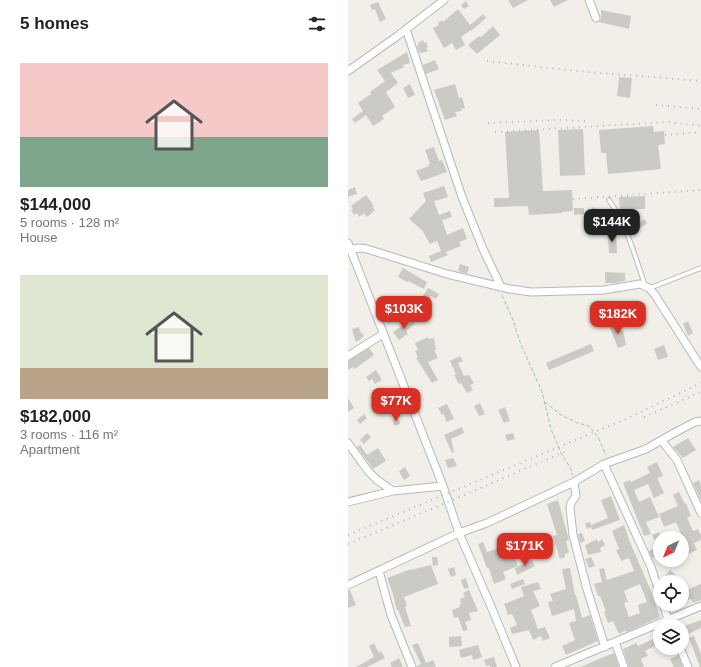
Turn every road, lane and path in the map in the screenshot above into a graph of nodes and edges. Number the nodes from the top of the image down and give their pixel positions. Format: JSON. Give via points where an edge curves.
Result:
{"nodes":[{"id":1,"x":444,"y":0,"type":"edge"},
{"id":2,"x":589,"y":0,"type":"edge"},
{"id":3,"x":596,"y":18,"type":"dead end"},
{"id":4,"x":406,"y":30,"type":"junction"},
{"id":5,"x":348,"y":72,"type":"edge"},
{"id":6,"x":609,"y":200,"type":"dead end"},
{"id":7,"x":349,"y":248,"type":"edge"},
{"id":8,"x":701,"y":268,"type":"edge"},
{"id":9,"x":647,"y":286,"type":"junction"},
{"id":10,"x":500,"y":287,"type":"junction"},
{"id":11,"x":383,"y":334,"type":"junction"},
{"id":12,"x":348,"y":356,"type":"edge"},
{"id":13,"x":701,"y":367,"type":"edge"},
{"id":14,"x":545,"y":402,"type":"junction"},
{"id":15,"x":701,"y":421,"type":"edge"},
{"id":16,"x":662,"y":441,"type":"junction"},
{"id":17,"x":348,"y":443,"type":"edge"},
{"id":18,"x":607,"y":463,"type":"junction"},
{"id":19,"x":573,"y":482,"type":"junction"},
{"id":20,"x":443,"y":486,"type":"junction"},
{"id":21,"x":392,"y":491,"type":"junction"},
{"id":22,"x":348,"y":502,"type":"edge"},
{"id":23,"x":701,"y":513,"type":"edge"},
{"id":24,"x":459,"y":533,"type":"junction"},
{"id":25,"x":379,"y":571,"type":"junction"},
{"id":26,"x":654,"y":575,"type":"edge"},
{"id":27,"x":348,"y":585,"type":"edge"},
{"id":28,"x":701,"y":606,"type":"edge"},
{"id":29,"x":677,"y":619,"type":"edge"},
{"id":30,"x":653,"y":629,"type":"edge"},
{"id":31,"x":615,"y":642,"type":"junction"},
{"id":32,"x":605,"y":647,"type":"junction"},
{"id":33,"x":683,"y":655,"type":"edge"},
{"id":34,"x":412,"y":667,"type":"edge"},
{"id":35,"x":516,"y":667,"type":"edge"},
{"id":36,"x":555,"y":667,"type":"edge"},
{"id":37,"x":624,"y":667,"type":"edge"},
{"id":38,"x":688,"y":667,"type":"edge"}],
"edges":[{"from":1,"to":4,"type":"street"},
{"from":2,"to":3,"type":"street"},
{"from":4,"to":5,"type":"street"},
{"from":4,"to":10,"type":"street","via":[[462,197]]},
{"from":6,"to":9,"type":"lane","via":[[626,230]]},
{"from":7,"to":10,"type":"street","via":[[367,249],[447,274]]},
{"from":7,"to":11,"type":"street"},
{"from":8,"to":9,"type":"lane"},
{"from":9,"to":10,"type":"street","via":[[640,284],[604,290],[531,292]]},
{"from":9,"to":13,"type":"street"},
{"from":10,"to":14,"type":"path"},
{"from":11,"to":12,"type":"street"},
{"from":11,"to":20,"type":"street"},
{"from":14,"to":18,"type":"path","via":[[561,415],[592,428]]},
{"from":14,"to":19,"type":"path","via":[[551,430],[571,469]]},
{"from":15,"to":16,"type":"street"},
{"from":16,"to":18,"type":"street"},
{"from":16,"to":23,"type":"street","via":[[677,460]]},
{"from":17,"to":21,"type":"street","via":[[368,471]]},
{"from":18,"to":19,"type":"street"},
{"from":18,"to":26,"type":"street"},
{"from":19,"to":24,"type":"street"},
{"from":19,"to":32,"type":"street","via":[[576,496],[570,508],[573,536]]},
{"from":20,"to":21,"type":"street"},
{"from":20,"to":24,"type":"street"},
{"from":21,"to":22,"type":"street"},
{"from":24,"to":25,"type":"street"},
{"from":24,"to":35,"type":"street"},
{"from":25,"to":27,"type":"street"},
{"from":25,"to":34,"type":"street","via":[[391,615]]},
{"from":28,"to":29,"type":"street"},
{"from":30,"to":31,"type":"street"},
{"from":31,"to":32,"type":"street"},
{"from":31,"to":37,"type":"street"},
{"from":32,"to":36,"type":"street"},
{"from":33,"to":38,"type":"street"}]}
